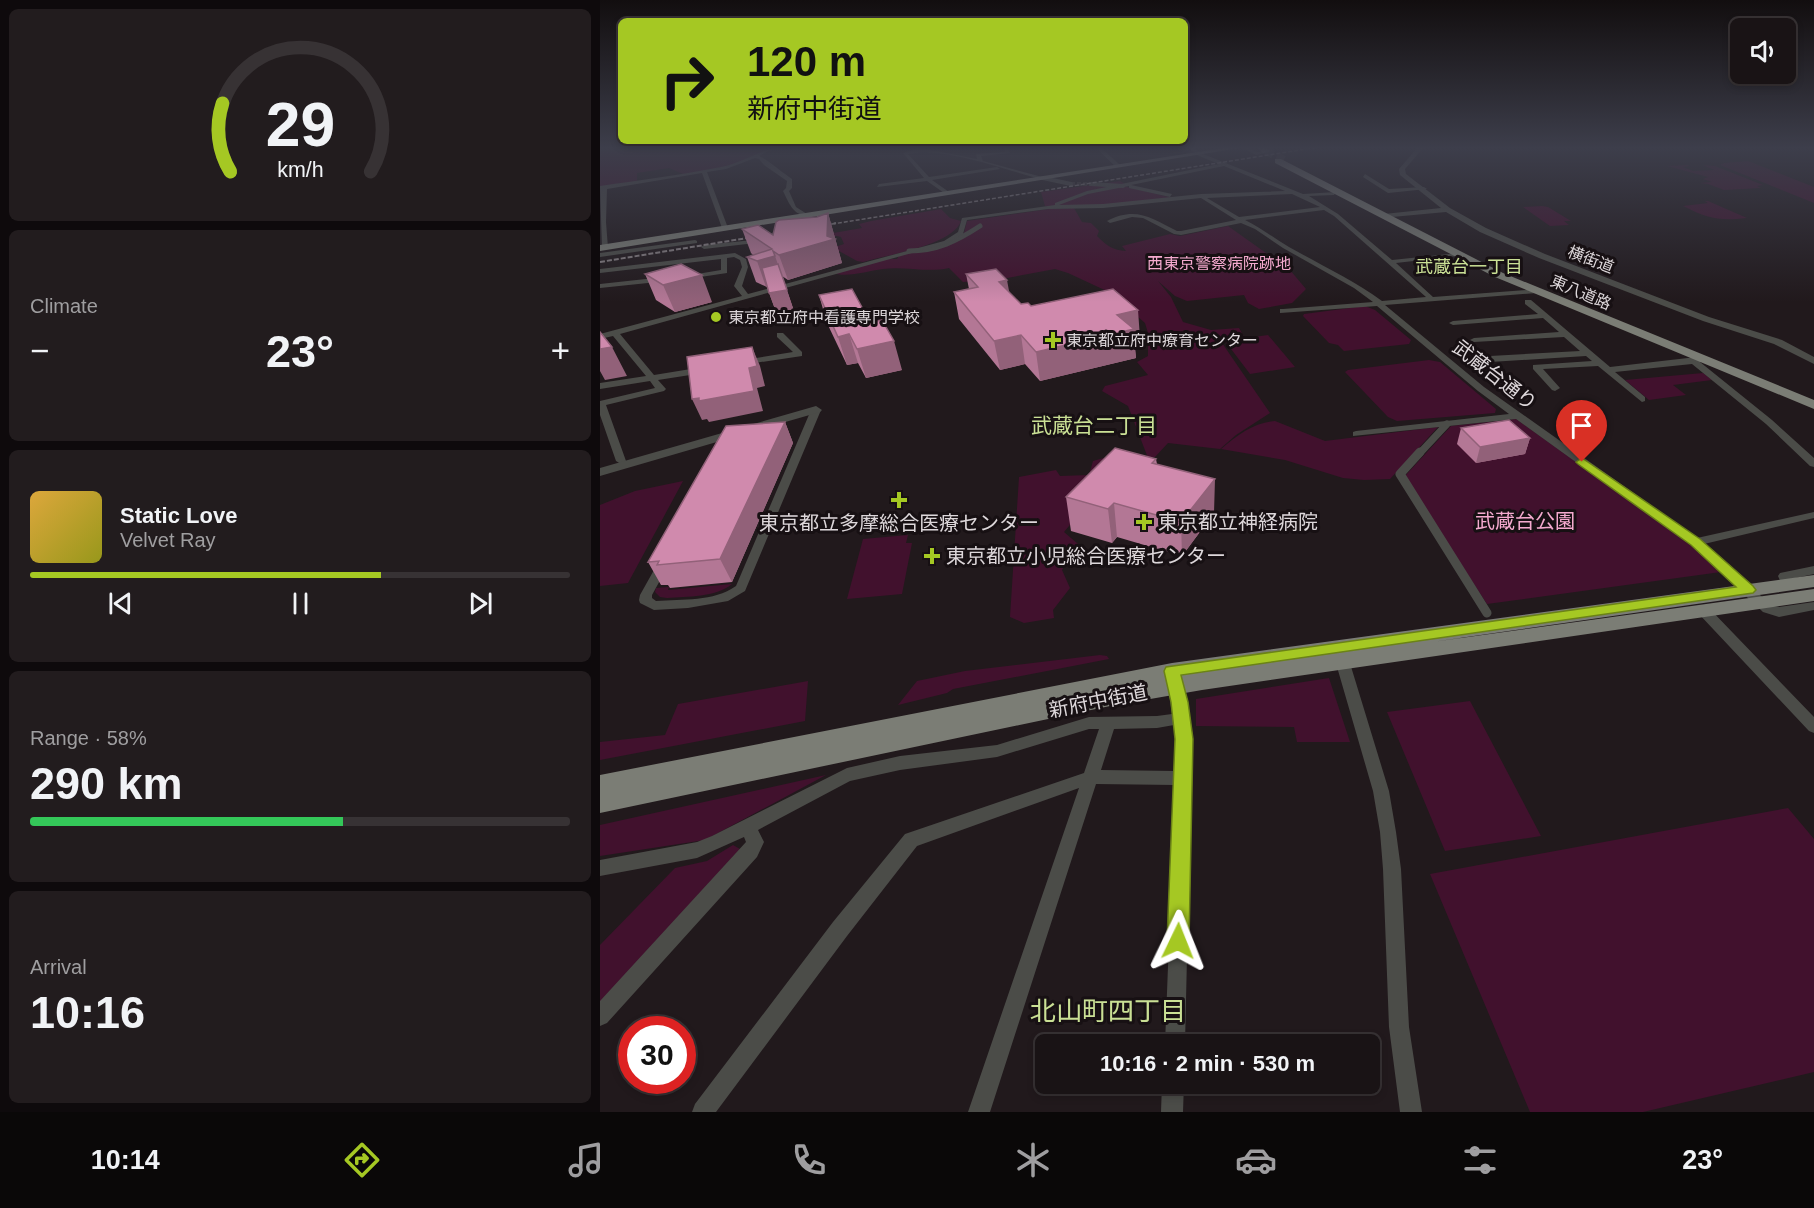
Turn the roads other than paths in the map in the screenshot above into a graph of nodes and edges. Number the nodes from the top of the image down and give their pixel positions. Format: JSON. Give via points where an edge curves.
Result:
{"nodes":[{"id":1,"x":602,"y":199,"type":"edge"},
{"id":2,"x":714,"y":199,"type":"edge"},
{"id":3,"x":789,"y":199,"type":"edge"},
{"id":4,"x":908,"y":199,"type":"edge"},
{"id":5,"x":1070,"y":199,"type":"tunnel mouth"},
{"id":6,"x":1174,"y":199,"type":"edge"},
{"id":7,"x":1205,"y":199,"type":"edge"},
{"id":8,"x":1309,"y":199,"type":"edge"},
{"id":9,"x":1353,"y":199,"type":"edge"},
{"id":10,"x":1357,"y":199,"type":"edge"},
{"id":11,"x":1360,"y":199,"type":"edge"},
{"id":12,"x":1435,"y":199,"type":"edge"},
{"id":13,"x":1363,"y":202,"type":"junction"},
{"id":14,"x":1048,"y":207,"type":"junction"},
{"id":15,"x":1326,"y":208,"type":"junction"},
{"id":16,"x":1447,"y":210,"type":"junction"},
{"id":17,"x":805,"y":215,"type":"junction"},
{"id":18,"x":1389,"y":216,"type":"junction"},
{"id":19,"x":1240,"y":220,"type":"junction"},
{"id":20,"x":1110,"y":221,"type":"dead end"},
{"id":21,"x":980,"y":226,"type":"dead end"},
{"id":22,"x":725,"y":228,"type":"junction"},
{"id":23,"x":772,"y":241,"type":"edge"},
{"id":24,"x":695,"y":242,"type":"dead end"},
{"id":25,"x":742,"y":244,"type":"junction"},
{"id":26,"x":704,"y":247,"type":"dead end"},
{"id":27,"x":602,"y":250,"type":"edge"},
{"id":28,"x":909,"y":251,"type":"junction"},
{"id":29,"x":1457,"y":254,"type":"junction"},
{"id":30,"x":735,"y":255,"type":"junction"},
{"id":31,"x":724,"y":258,"type":"junction"},
{"id":32,"x":1483,"y":260,"type":"junction"},
{"id":33,"x":1390,"y":262,"type":"junction"},
{"id":34,"x":600,"y":271,"type":"edge"},
{"id":35,"x":680,"y":278,"type":"edge"},
{"id":36,"x":670,"y":279,"type":"edge"},
{"id":37,"x":1522,"y":285,"type":"junction"},
{"id":38,"x":600,"y":286,"type":"edge"},
{"id":39,"x":1537,"y":291,"type":"junction"},
{"id":40,"x":746,"y":296,"type":"junction"},
{"id":41,"x":1570,"y":298,"type":"junction"},
{"id":42,"x":1431,"y":300,"type":"junction"},
{"id":43,"x":1528,"y":302,"type":"dead end"},
{"id":44,"x":1380,"y":304,"type":"junction"},
{"id":45,"x":1283,"y":311,"type":"dead end"},
{"id":46,"x":1545,"y":316,"type":"junction"},
{"id":47,"x":1453,"y":323,"type":"dead end"},
{"id":48,"x":1621,"y":326,"type":"junction"},
{"id":49,"x":600,"y":328,"type":"edge"},
{"id":50,"x":627,"y":330,"type":"junction"},
{"id":51,"x":615,"y":333,"type":"junction"},
{"id":52,"x":1566,"y":334,"type":"junction"},
{"id":53,"x":780,"y":335,"type":"dead end"},
{"id":54,"x":600,"y":337,"type":"edge"},
{"id":55,"x":1474,"y":340,"type":"dead end"},
{"id":56,"x":1588,"y":353,"type":"junction"},
{"id":57,"x":1490,"y":359,"type":"dead end"},
{"id":58,"x":1698,"y":360,"type":"junction"},
{"id":59,"x":1814,"y":361,"type":"edge"},
{"id":60,"x":1599,"y":363,"type":"junction"},
{"id":61,"x":734,"y":364,"type":"edge"},
{"id":62,"x":712,"y":368,"type":"edge"},
{"id":63,"x":1608,"y":370,"type":"junction"},
{"id":64,"x":654,"y":378,"type":"junction"},
{"id":65,"x":600,"y":386,"type":"edge"},
{"id":66,"x":1555,"y":388,"type":"dead end"},
{"id":67,"x":1814,"y":397,"type":"edge"},
{"id":68,"x":1642,"y":399,"type":"dead end"},
{"id":69,"x":601,"y":404,"type":"edge"},
{"id":70,"x":1814,"y":405,"type":"edge"},
{"id":71,"x":816,"y":410,"type":"joint"},
{"id":72,"x":1519,"y":416,"type":"junction"},
{"id":73,"x":790,"y":417,"type":"junction"},
{"id":74,"x":811,"y":423,"type":"junction"},
{"id":75,"x":1447,"y":424,"type":"junction"},
{"id":76,"x":735,"y":431,"type":"junction"},
{"id":77,"x":1356,"y":434,"type":"dead end"},
{"id":78,"x":704,"y":443,"type":"junction"},
{"id":79,"x":621,"y":460,"type":"dead end"},
{"id":80,"x":1814,"y":464,"type":"edge"},
{"id":81,"x":600,"y":472,"type":"edge"},
{"id":82,"x":1814,"y":515,"type":"edge"},
{"id":83,"x":1695,"y":542,"type":"junction"},
{"id":84,"x":669,"y":554,"type":"edge"},
{"id":85,"x":1814,"y":570,"type":"edge"},
{"id":86,"x":1814,"y":581,"type":"edge"},
{"id":87,"x":1787,"y":584,"type":"junction"},
{"id":88,"x":1814,"y":595,"type":"edge"},
{"id":89,"x":1755,"y":596,"type":"junction"},
{"id":90,"x":1814,"y":606,"type":"edge"},
{"id":91,"x":1703,"y":610,"type":"junction"},
{"id":92,"x":1487,"y":613,"type":"dead end"},
{"id":93,"x":1342,"y":660,"type":"junction"},
{"id":94,"x":1174,"y":679,"type":"junction"},
{"id":95,"x":1181,"y":718,"type":"junction"},
{"id":96,"x":1109,"y":722,"type":"junction"},
{"id":97,"x":1814,"y":727,"type":"edge"},
{"id":98,"x":1091,"y":777,"type":"junction"},
{"id":99,"x":1182,"y":778,"type":"junction"},
{"id":100,"x":600,"y":785,"type":"edge"},
{"id":101,"x":600,"y":802,"type":"edge"},
{"id":102,"x":748,"y":828,"type":"junction"},
{"id":103,"x":600,"y":868,"type":"edge"},
{"id":104,"x":600,"y":1016,"type":"edge"},
{"id":105,"x":1174,"y":1034,"type":"edge"},
{"id":106,"x":1173,"y":1094,"type":"edge"},
{"id":107,"x":703,"y":1112,"type":"edge"},
{"id":108,"x":979,"y":1112,"type":"edge"},
{"id":109,"x":1172,"y":1112,"type":"edge"},
{"id":110,"x":1411,"y":1112,"type":"edge"}],
"edges":[{"from":1,"to":27,"type":"street"},
{"from":2,"to":22,"type":"street"},
{"from":3,"to":17,"type":"street"},
{"from":4,"to":17,"type":"main road"},
{"from":5,"to":14,"type":"street"},
{"from":6,"to":14,"type":"street"},
{"from":7,"to":19,"type":"street","name":"武蔵台通り"},
{"from":8,"to":15,"type":"street"},
{"from":9,"to":13,"type":"main road"},
{"from":10,"to":13,"type":"main road","name":"東八道路"},
{"from":11,"to":13,"type":"main road"},
{"from":12,"to":16,"type":"street","name":"横街道"},
{"from":13,"to":18,"type":"main road","name":"東八道路"},
{"from":14,"to":28,"type":"street","via":[[964,219],[961,233],[954,238]]},
{"from":15,"to":19,"type":"street"},
{"from":15,"to":33,"type":"street"},
{"from":16,"to":18,"type":"street"},
{"from":16,"to":59,"type":"street","name":"横街道","via":[[1542,256],[1706,319],[1778,342]]},
{"from":17,"to":22,"type":"main road"},
{"from":18,"to":29,"type":"main road","name":"東八道路"},
{"from":18,"to":32,"type":"main road","name":"東八道路"},
{"from":19,"to":20,"type":"street","via":[[1181,233],[1143,216]]},
{"from":19,"to":44,"type":"street","name":"武蔵台通り","via":[[1357,286]]},
{"from":21,"to":28,"type":"street","via":[[949,245]]},
{"from":22,"to":27,"type":"main road"},
{"from":23,"to":25,"type":"street"},
{"from":24,"to":27,"type":"street"},
{"from":25,"to":26,"type":"street"},
{"from":25,"to":30,"type":"street","via":[[735,249]]},
{"from":28,"to":40,"type":"street"},
{"from":29,"to":33,"type":"street"},
{"from":29,"to":37,"type":"main road","name":"東八道路"},
{"from":30,"to":31,"type":"street"},
{"from":30,"to":40,"type":"street","via":[[743,259],[745,267],[738,286]]},
{"from":31,"to":34,"type":"street"},
{"from":31,"to":35,"type":"street","via":[[725,272]]},
{"from":32,"to":37,"type":"main road","via":[[1530,285]]},
{"from":32,"to":41,"type":"main road","name":"東八道路"},
{"from":33,"to":42,"type":"street"},
{"from":36,"to":38,"type":"street"},
{"from":37,"to":39,"type":"main road","name":"東八道路"},
{"from":39,"to":42,"type":"street"},
{"from":39,"to":48,"type":"main road","name":"東八道路"},
{"from":40,"to":50,"type":"street"},
{"from":41,"to":48,"type":"main road","via":[[1560,298]]},
{"from":41,"to":67,"type":"main road","name":"東八道路"},
{"from":42,"to":44,"type":"street"},
{"from":43,"to":46,"type":"street"},
{"from":44,"to":45,"type":"street"},
{"from":44,"to":72,"type":"street","name":"武蔵台通り"},
{"from":46,"to":47,"type":"street"},
{"from":46,"to":52,"type":"street"},
{"from":48,"to":58,"type":"main road","name":"東八道路"},
{"from":49,"to":50,"type":"street"},
{"from":50,"to":51,"type":"street"},
{"from":51,"to":54,"type":"street"},
{"from":51,"to":64,"type":"street"},
{"from":52,"to":55,"type":"street"},
{"from":52,"to":56,"type":"street"},
{"from":53,"to":61,"type":"street","via":[[799,354]]},
{"from":56,"to":57,"type":"street"},
{"from":56,"to":60,"type":"street"},
{"from":58,"to":63,"type":"street"},
{"from":58,"to":70,"type":"main road","name":"東八道路"},
{"from":58,"to":80,"type":"street"},
{"from":60,"to":63,"type":"street"},
{"from":60,"to":66,"type":"street","via":[[1536,368]]},
{"from":62,"to":64,"type":"street"},
{"from":63,"to":68,"type":"street"},
{"from":64,"to":65,"type":"street"},
{"from":64,"to":69,"type":"street","via":[[661,389]]},
{"from":69,"to":79,"type":"street"},
{"from":71,"to":73,"type":"street"},
{"from":71,"to":74,"type":"street"},
{"from":72,"to":75,"type":"street"},
{"from":72,"to":83,"type":"street","name":"武蔵台通り"},
{"from":73,"to":74,"type":"street","via":[[805,418]]},
{"from":73,"to":76,"type":"street"},
{"from":74,"to":84,"type":"street","via":[[741,588],[735,594],[718,599],[648,604],[646,595]]},
{"from":75,"to":77,"type":"street"},
{"from":75,"to":92,"type":"street","via":[[1400,474]]},
{"from":76,"to":78,"type":"street"},
{"from":76,"to":78,"type":"street","via":[[725,450],[719,443]]},
{"from":78,"to":81,"type":"street"},
{"from":82,"to":83,"type":"street"},
{"from":83,"to":89,"type":"street","name":"武蔵台通り"},
{"from":85,"to":87,"type":"street","via":[[1784,576]]},
{"from":86,"to":87,"type":"main road","name":"新府中街道"},
{"from":87,"to":89,"type":"main road","name":"新府中街道"},
{"from":88,"to":89,"type":"main road","name":"新府中街道"},
{"from":89,"to":90,"type":"street","via":[[1768,609],[1779,612]]},
{"from":89,"to":91,"type":"main road","name":"新府中街道"},
{"from":89,"to":94,"type":"main road","name":"新府中街道"},
{"from":91,"to":93,"type":"main road","name":"新府中街道"},
{"from":91,"to":97,"type":"street"},
{"from":93,"to":94,"type":"main road","name":"新府中街道"},
{"from":93,"to":110,"type":"street","via":[[1381,791],[1388,832],[1399,1027]]},
{"from":94,"to":95,"type":"street"},
{"from":94,"to":100,"type":"main road","name":"新府中街道"},
{"from":94,"to":101,"type":"main road","name":"新府中街道"},
{"from":95,"to":96,"type":"street"},
{"from":95,"to":99,"type":"street"},
{"from":96,"to":98,"type":"street"},
{"from":96,"to":102,"type":"street","via":[[1079,725],[997,751],[933,758],[847,775]]},
{"from":98,"to":99,"type":"street"},
{"from":98,"to":107,"type":"street","via":[[911,840]]},
{"from":98,"to":108,"type":"street"},
{"from":99,"to":105,"type":"street"},
{"from":102,"to":103,"type":"street","via":[[697,850]]},
{"from":102,"to":104,"type":"street","via":[[755,842],[751,851]]},
{"from":106,"to":109,"type":"street"}]}
